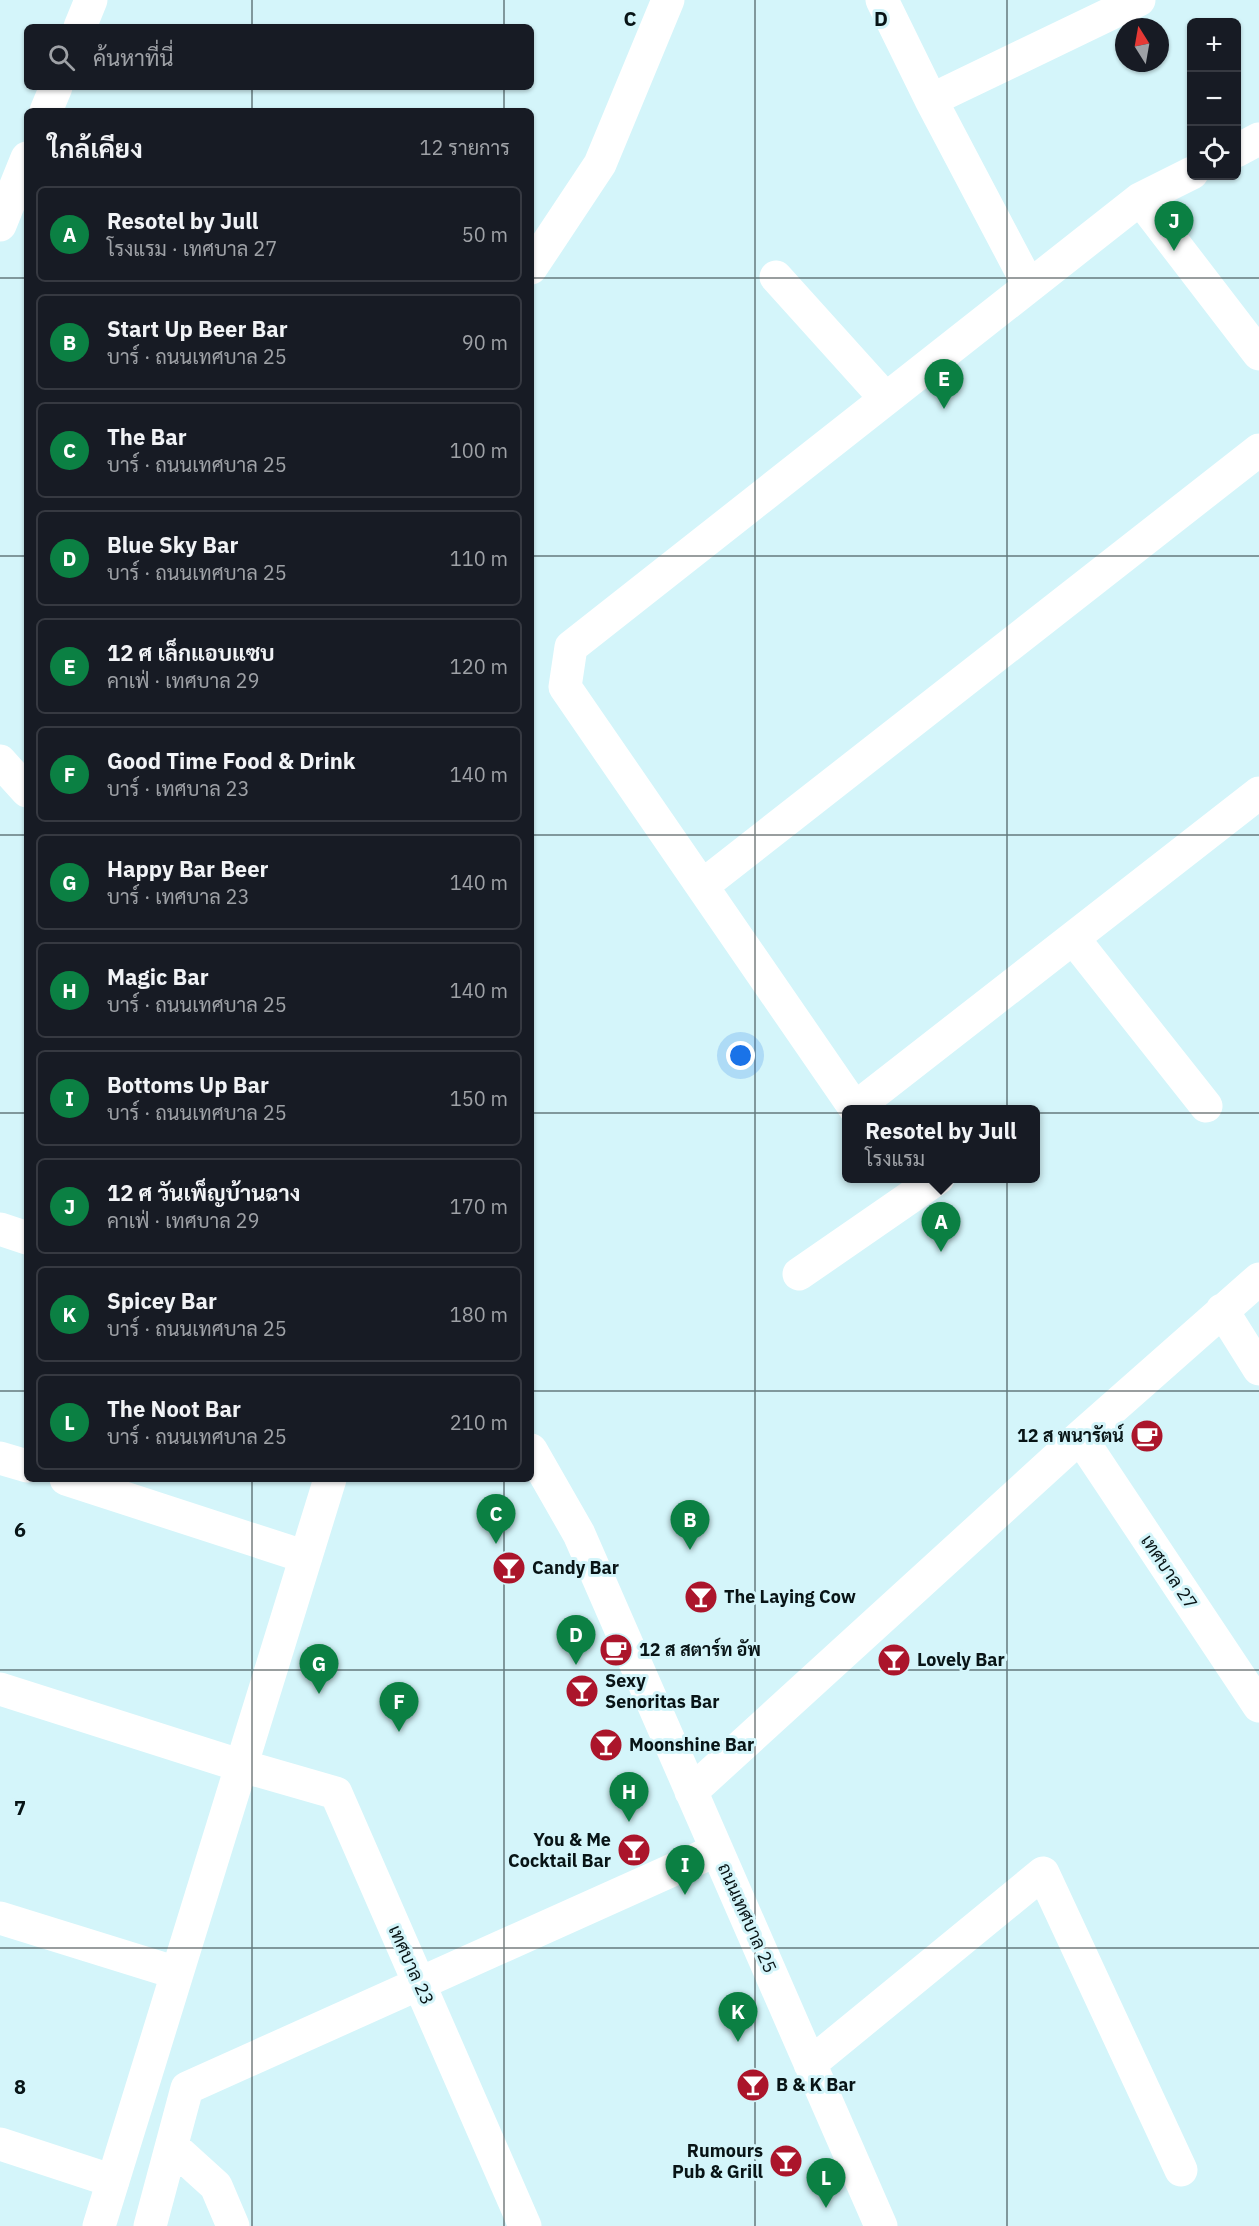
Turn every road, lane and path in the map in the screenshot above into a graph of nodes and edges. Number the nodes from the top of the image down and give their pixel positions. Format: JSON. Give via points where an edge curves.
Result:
{"nodes":[{"id":1,"x":91,"y":0,"type":"edge"},
{"id":2,"x":668,"y":0,"type":"edge"},
{"id":3,"x":882,"y":0,"type":"edge"},
{"id":4,"x":1139,"y":0,"type":"edge"},
{"id":5,"x":81,"y":24,"type":"edge"},
{"id":6,"x":55,"y":90,"type":"edge"},
{"id":7,"x":931,"y":100,"type":"junction"},
{"id":8,"x":47,"y":108,"type":"edge"},
{"id":9,"x":1259,"y":139,"type":"edge"},
{"id":10,"x":1241,"y":148,"type":"edge"},
{"id":11,"x":24,"y":165,"type":"edge"},
{"id":12,"x":1187,"y":175,"type":"edge"},
{"id":13,"x":1140,"y":199,"type":"junction"},
{"id":14,"x":0,"y":225,"type":"edge"},
{"id":15,"x":534,"y":263,"type":"edge"},
{"id":16,"x":776,"y":277,"type":"dead end"},
{"id":17,"x":1029,"y":286,"type":"junction"},
{"id":18,"x":1259,"y":354,"type":"edge"},
{"id":19,"x":886,"y":399,"type":"junction"},
{"id":20,"x":1259,"y":450,"type":"edge"},
{"id":21,"x":0,"y":761,"type":"edge"},
{"id":22,"x":24,"y":788,"type":"edge"},
{"id":23,"x":1259,"y":794,"type":"edge"},
{"id":24,"x":702,"y":886,"type":"junction"},
{"id":25,"x":1073,"y":938,"type":"junction"},
{"id":26,"x":852,"y":1105,"type":"edge"},
{"id":27,"x":860,"y":1105,"type":"edge"},
{"id":28,"x":1206,"y":1106,"type":"dead end"},
{"id":29,"x":921,"y":1184,"type":"edge"},
{"id":30,"x":0,"y":1229,"type":"edge"},
{"id":31,"x":24,"y":1237,"type":"edge"},
{"id":32,"x":799,"y":1274,"type":"dead end"},
{"id":33,"x":1259,"y":1279,"type":"edge"},
{"id":34,"x":1222,"y":1310,"type":"junction"},
{"id":35,"x":1259,"y":1369,"type":"edge"},
{"id":36,"x":1080,"y":1437,"type":"junction"},
{"id":37,"x":534,"y":1455,"type":"edge"},
{"id":38,"x":0,"y":1458,"type":"edge"},
{"id":39,"x":24,"y":1465,"type":"edge"},
{"id":40,"x":75,"y":1482,"type":"edge"},
{"id":41,"x":329,"y":1482,"type":"edge"},
{"id":42,"x":306,"y":1557,"type":"junction"},
{"id":43,"x":0,"y":1689,"type":"edge"},
{"id":44,"x":1259,"y":1706,"type":"edge"},
{"id":45,"x":242,"y":1766,"type":"junction"},
{"id":46,"x":692,"y":1792,"type":"junction"},
{"id":47,"x":717,"y":1850,"type":"junction"},
{"id":48,"x":0,"y":1918,"type":"edge"},
{"id":49,"x":177,"y":1974,"type":"junction"},
{"id":50,"x":419,"y":1983,"type":"junction"},
{"id":51,"x":810,"y":2064,"type":"junction"},
{"id":52,"x":0,"y":2144,"type":"edge"},
{"id":53,"x":173,"y":2147,"type":"junction"},
{"id":54,"x":1181,"y":2170,"type":"dead end"},
{"id":55,"x":113,"y":2181,"type":"junction"},
{"id":56,"x":99,"y":2226,"type":"edge"},
{"id":57,"x":150,"y":2226,"type":"edge"},
{"id":58,"x":233,"y":2226,"type":"edge"},
{"id":59,"x":525,"y":2226,"type":"edge"},
{"id":60,"x":880,"y":2226,"type":"edge"}],
"edges":[{"from":1,"to":5,"type":"street"},
{"from":2,"to":15,"type":"street","via":[[600,164]]},
{"from":3,"to":7,"type":"street"},
{"from":4,"to":7,"type":"street"},
{"from":6,"to":8,"type":"street"},
{"from":7,"to":17,"type":"street"},
{"from":9,"to":10,"type":"street"},
{"from":11,"to":14,"type":"street"},
{"from":12,"to":13,"type":"street"},
{"from":13,"to":17,"type":"street"},
{"from":13,"to":18,"type":"street"},
{"from":16,"to":19,"type":"street"},
{"from":17,"to":19,"type":"street"},
{"from":19,"to":24,"type":"street","via":[[571,647],[565,687]]},
{"from":20,"to":24,"type":"street"},
{"from":21,"to":22,"type":"street"},
{"from":23,"to":25,"type":"street"},
{"from":24,"to":26,"type":"street"},
{"from":25,"to":27,"type":"street"},
{"from":25,"to":28,"type":"street"},
{"from":29,"to":32,"type":"street"},
{"from":30,"to":31,"type":"street"},
{"from":33,"to":34,"type":"street"},
{"from":34,"to":35,"type":"street"},
{"from":34,"to":36,"type":"street"},
{"from":36,"to":44,"type":"street","name":"เทศบาล 27"},
{"from":36,"to":46,"type":"street"},
{"from":37,"to":46,"type":"street","name":"ถนนเทศบาล 25","via":[[579,1534]]},
{"from":38,"to":39,"type":"street"},
{"from":40,"to":42,"type":"street"},
{"from":41,"to":42,"type":"street"},
{"from":42,"to":45,"type":"street"},
{"from":43,"to":45,"type":"street"},
{"from":45,"to":49,"type":"street"},
{"from":45,"to":50,"type":"street","name":"เทศบาล 23","via":[[336,1793]]},
{"from":46,"to":47,"type":"street","name":"ถนนเทศบาล 25"},
{"from":47,"to":50,"type":"street"},
{"from":47,"to":51,"type":"street","name":"ถนนเทศบาล 25"},
{"from":48,"to":49,"type":"street"},
{"from":49,"to":55,"type":"street"},
{"from":50,"to":53,"type":"street","via":[[187,2088]]},
{"from":50,"to":59,"type":"street","name":"เทศบาล 23"},
{"from":51,"to":54,"type":"street","via":[[1042,1873]]},
{"from":51,"to":60,"type":"street","name":"ถนนเทศบาล 25"},
{"from":52,"to":55,"type":"street"},
{"from":53,"to":57,"type":"street"},
{"from":53,"to":58,"type":"street","via":[[216,2186]]},
{"from":55,"to":56,"type":"street"}]}
